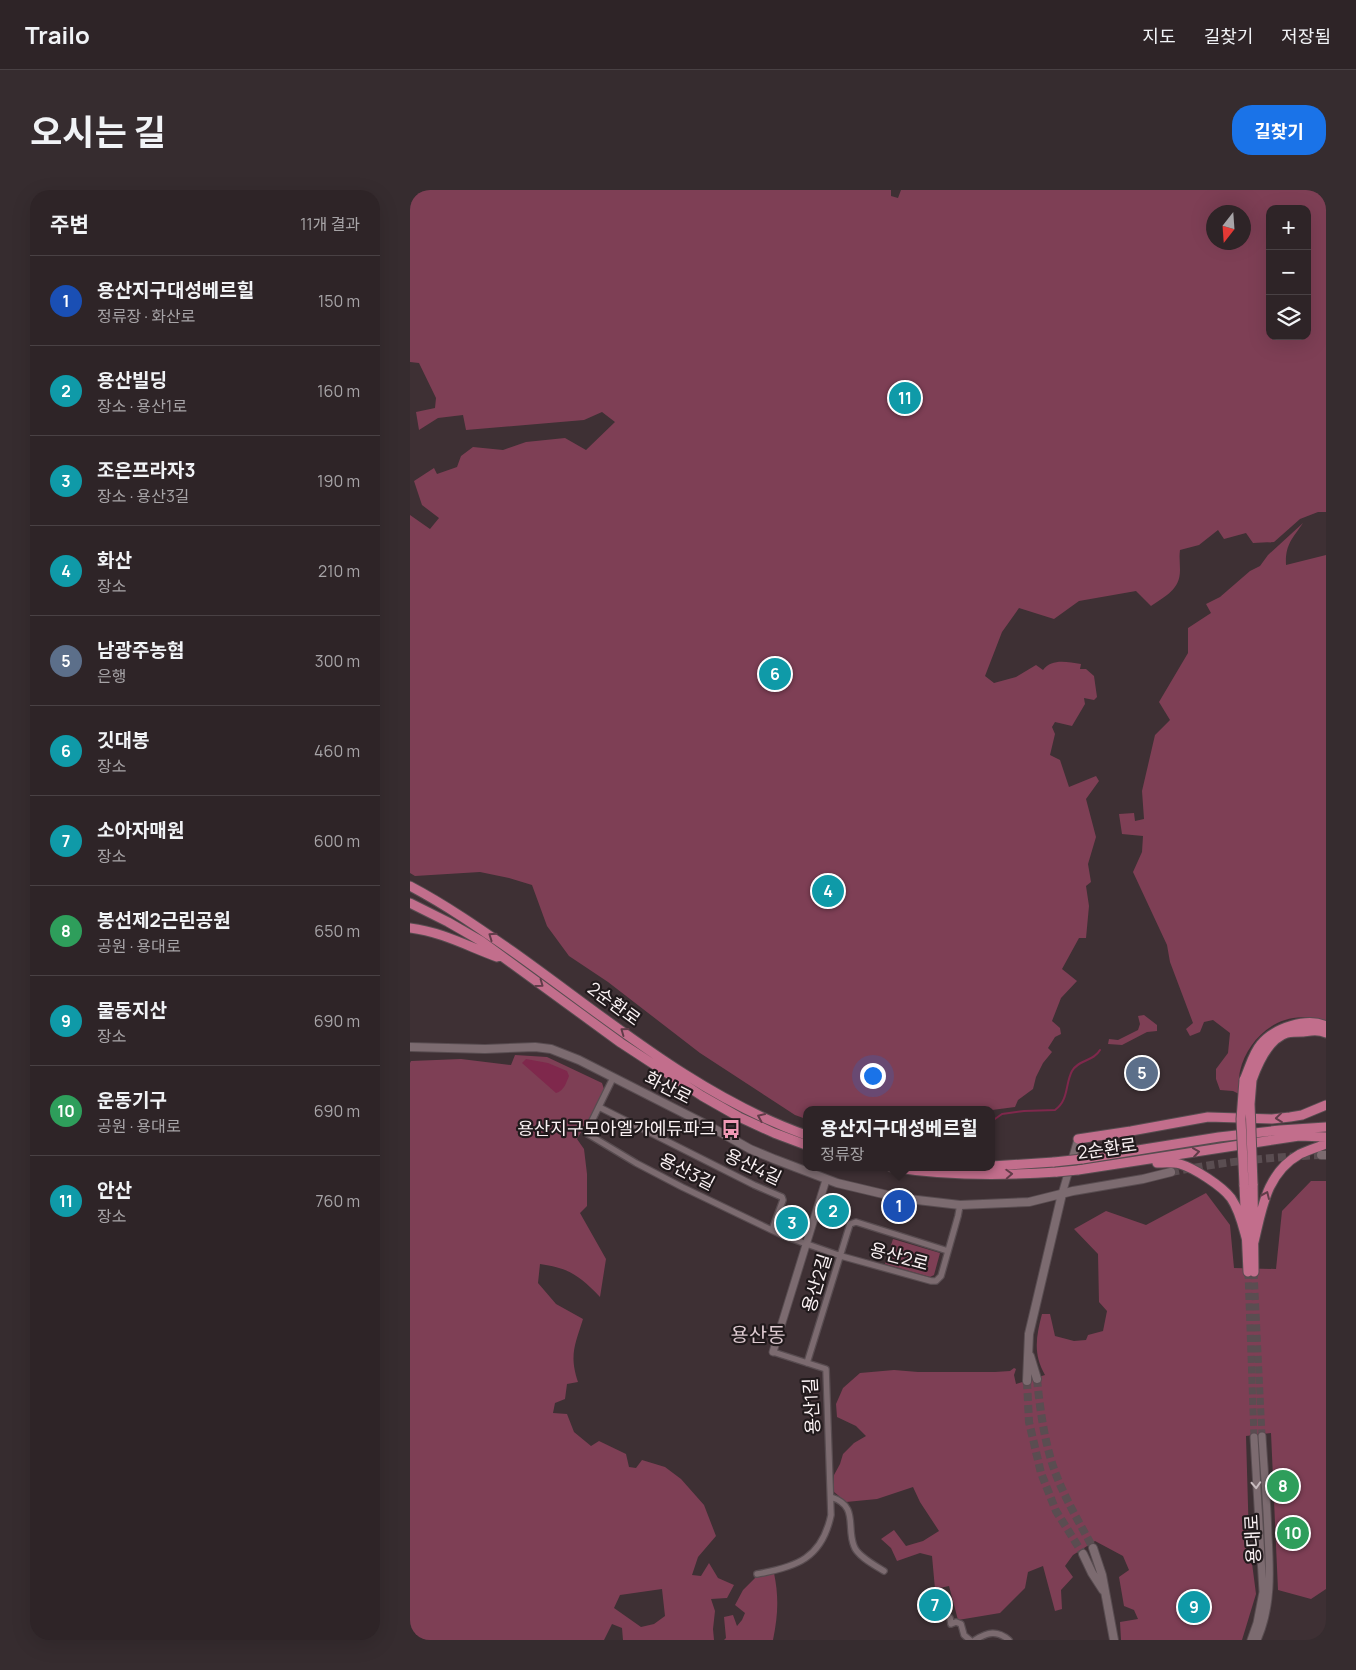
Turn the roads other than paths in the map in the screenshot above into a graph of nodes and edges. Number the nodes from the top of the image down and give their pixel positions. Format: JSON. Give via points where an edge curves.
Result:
{"nodes":[{"id":1,"x":410,"y":886,"type":"edge"},
{"id":2,"x":410,"y":903,"type":"edge"},
{"id":3,"x":410,"y":928,"type":"edge"},
{"id":4,"x":508,"y":961,"type":"junction"},
{"id":5,"x":1326,"y":1026,"type":"edge"},
{"id":6,"x":1326,"y":1033,"type":"edge"},
{"id":7,"x":410,"y":1046,"type":"edge"},
{"id":8,"x":613,"y":1078,"type":"junction"},
{"id":9,"x":1248,"y":1080,"type":"junction"},
{"id":10,"x":1326,"y":1106,"type":"edge"},
{"id":11,"x":599,"y":1107,"type":"junction"},
{"id":12,"x":1326,"y":1127,"type":"edge"},
{"id":13,"x":1280,"y":1130,"type":"junction"},
{"id":14,"x":803,"y":1134,"type":"edge"},
{"id":15,"x":1326,"y":1137,"type":"edge"},
{"id":16,"x":1078,"y":1138,"type":"joint"},
{"id":17,"x":803,"y":1144,"type":"edge"},
{"id":18,"x":1326,"y":1144,"type":"edge"},
{"id":19,"x":995,"y":1166,"type":"edge"},
{"id":20,"x":1099,"y":1166,"type":"junction"},
{"id":21,"x":803,"y":1170,"type":"edge"},
{"id":22,"x":805,"y":1171,"type":"edge"},
{"id":23,"x":913,"y":1171,"type":"edge"},
{"id":24,"x":1171,"y":1172,"type":"tunnel mouth"},
{"id":25,"x":826,"y":1180,"type":"junction"},
{"id":26,"x":1062,"y":1194,"type":"junction"},
{"id":27,"x":960,"y":1204,"type":"junction"},
{"id":28,"x":772,"y":1230,"type":"junction"},
{"id":29,"x":1250,"y":1242,"type":"junction"},
{"id":30,"x":806,"y":1244,"type":"junction"},
{"id":31,"x":948,"y":1251,"type":"junction"},
{"id":32,"x":841,"y":1256,"type":"junction"},
{"id":33,"x":1251,"y":1272,"type":"tunnel mouth"},
{"id":34,"x":773,"y":1352,"type":"joint"},
{"id":35,"x":1029,"y":1352,"type":"junction"},
{"id":36,"x":807,"y":1363,"type":"junction"},
{"id":37,"x":1036,"y":1378,"type":"tunnel mouth"},
{"id":38,"x":1027,"y":1381,"type":"tunnel mouth"},
{"id":39,"x":1262,"y":1436,"type":"tunnel mouth"},
{"id":40,"x":1254,"y":1437,"type":"tunnel mouth"},
{"id":41,"x":831,"y":1497,"type":"junction"},
{"id":42,"x":1093,"y":1548,"type":"tunnel mouth"},
{"id":43,"x":1083,"y":1554,"type":"tunnel mouth"},
{"id":44,"x":884,"y":1571,"type":"dead end"},
{"id":45,"x":757,"y":1574,"type":"dead end"},
{"id":46,"x":1104,"y":1592,"type":"junction"},
{"id":47,"x":950,"y":1618,"type":"dead end"},
{"id":48,"x":970,"y":1640,"type":"edge"},
{"id":49,"x":975,"y":1640,"type":"edge"},
{"id":50,"x":1009,"y":1640,"type":"edge"},
{"id":51,"x":1114,"y":1640,"type":"edge"},
{"id":52,"x":1251,"y":1640,"type":"edge"},
{"id":53,"x":1257,"y":1640,"type":"edge"}],
"edges":[{"from":14,"to":1,"type":"highway","name":"2순환로","one_way":true,"via":[[746,1110],[711,1090],[467,919]]},
{"from":2,"to":4,"type":"highway","name":"2순환로","via":[[472,936]]},
{"from":3,"to":4,"type":"highway","via":[[462,941]]},
{"from":4,"to":17,"type":"highway","name":"2순환로","one_way":true,"via":[[686,1086],[738,1117]]},
{"from":5,"to":9,"type":"highway","via":[[1304,1023],[1281,1029],[1261,1044]]},
{"from":6,"to":9,"type":"highway","via":[[1320,1030],[1285,1034],[1272,1043]]},
{"from":7,"to":8,"type":"main road","name":"화산로","via":[[543,1047],[563,1053]]},
{"from":8,"to":11,"type":"street","name":"용산3길"},
{"from":8,"to":21,"type":"main road","name":"화산로","via":[[750,1148]]},
{"from":9,"to":29,"type":"highway","bridge":true,"via":[[1241,1104]]},
{"from":10,"to":13,"type":"highway"},
{"from":10,"to":16,"type":"highway","one_way":true,"via":[[1290,1117],[1208,1117]]},
{"from":11,"to":28,"type":"street","name":"용산4길","via":[[782,1197]]},
{"from":11,"to":28,"type":"street","name":"용산3길","via":[[586,1133],[644,1167]]},
{"from":12,"to":13,"type":"highway","name":"2순환로"},
{"from":13,"to":19,"type":"highway","name":"2순환로","bridge":true,"via":[[1054,1162]]},
{"from":20,"to":15,"type":"highway","name":"2순환로","one_way":true,"via":[[1299,1136]]},
{"from":16,"to":26,"type":"street"},
{"from":29,"to":18,"type":"highway","one_way":true,"via":[[1273,1181],[1299,1155]]},
{"from":23,"to":20,"type":"highway","name":"2순환로","one_way":true,"bridge":true,"via":[[967,1175],[1057,1172]]},
{"from":20,"to":29,"type":"highway","via":[[1181,1164],[1207,1178],[1231,1198]]},
{"from":22,"to":25,"type":"main road","name":"화산로"},
{"from":24,"to":26,"type":"main road","name":"화산로"},
{"from":25,"to":27,"type":"main road","name":"화산로","via":[[900,1198]]},
{"from":25,"to":30,"type":"street"},
{"from":26,"to":27,"type":"main road","name":"화산로","via":[[1029,1202]]},
{"from":26,"to":35,"type":"main road","via":[[1033,1316]]},
{"from":27,"to":31,"type":"street","name":"용산2로"},
{"from":28,"to":30,"type":"street","name":"용산3길"},
{"from":29,"to":33,"type":"highway"},
{"from":30,"to":32,"type":"street","name":"용산2로"},
{"from":30,"to":34,"type":"street"},
{"from":31,"to":32,"type":"street","name":"용산2로","via":[[941,1276],[934,1281]]},
{"from":31,"to":32,"type":"street","name":"용산2길","via":[[853,1222]]},
{"from":32,"to":36,"type":"street","name":"용산2길"},
{"from":34,"to":36,"type":"street","name":"용산1길"},
{"from":35,"to":37,"type":"main road"},
{"from":35,"to":38,"type":"main road"},
{"from":36,"to":41,"type":"street","name":"용산1길","via":[[826,1369]]},
{"from":39,"to":53,"type":"street","name":"용대로","via":[[1269,1590],[1264,1624]]},
{"from":40,"to":52,"type":"street","name":"용대로","one_way":true,"via":[[1262,1592]]},
{"from":41,"to":44,"type":"street","via":[[840,1500],[848,1509],[856,1550]]},
{"from":41,"to":45,"type":"street","name":"용산1길","via":[[828,1528],[816,1551],[776,1571]]},
{"from":42,"to":46,"type":"main road"},
{"from":43,"to":46,"type":"main road"},
{"from":46,"to":51,"type":"main road"},
{"from":47,"to":48,"type":"street","via":[[951,1624],[961,1624],[964,1635]]},
{"from":49,"to":50,"type":"street","via":[[991,1633],[1003,1634]]}]}
